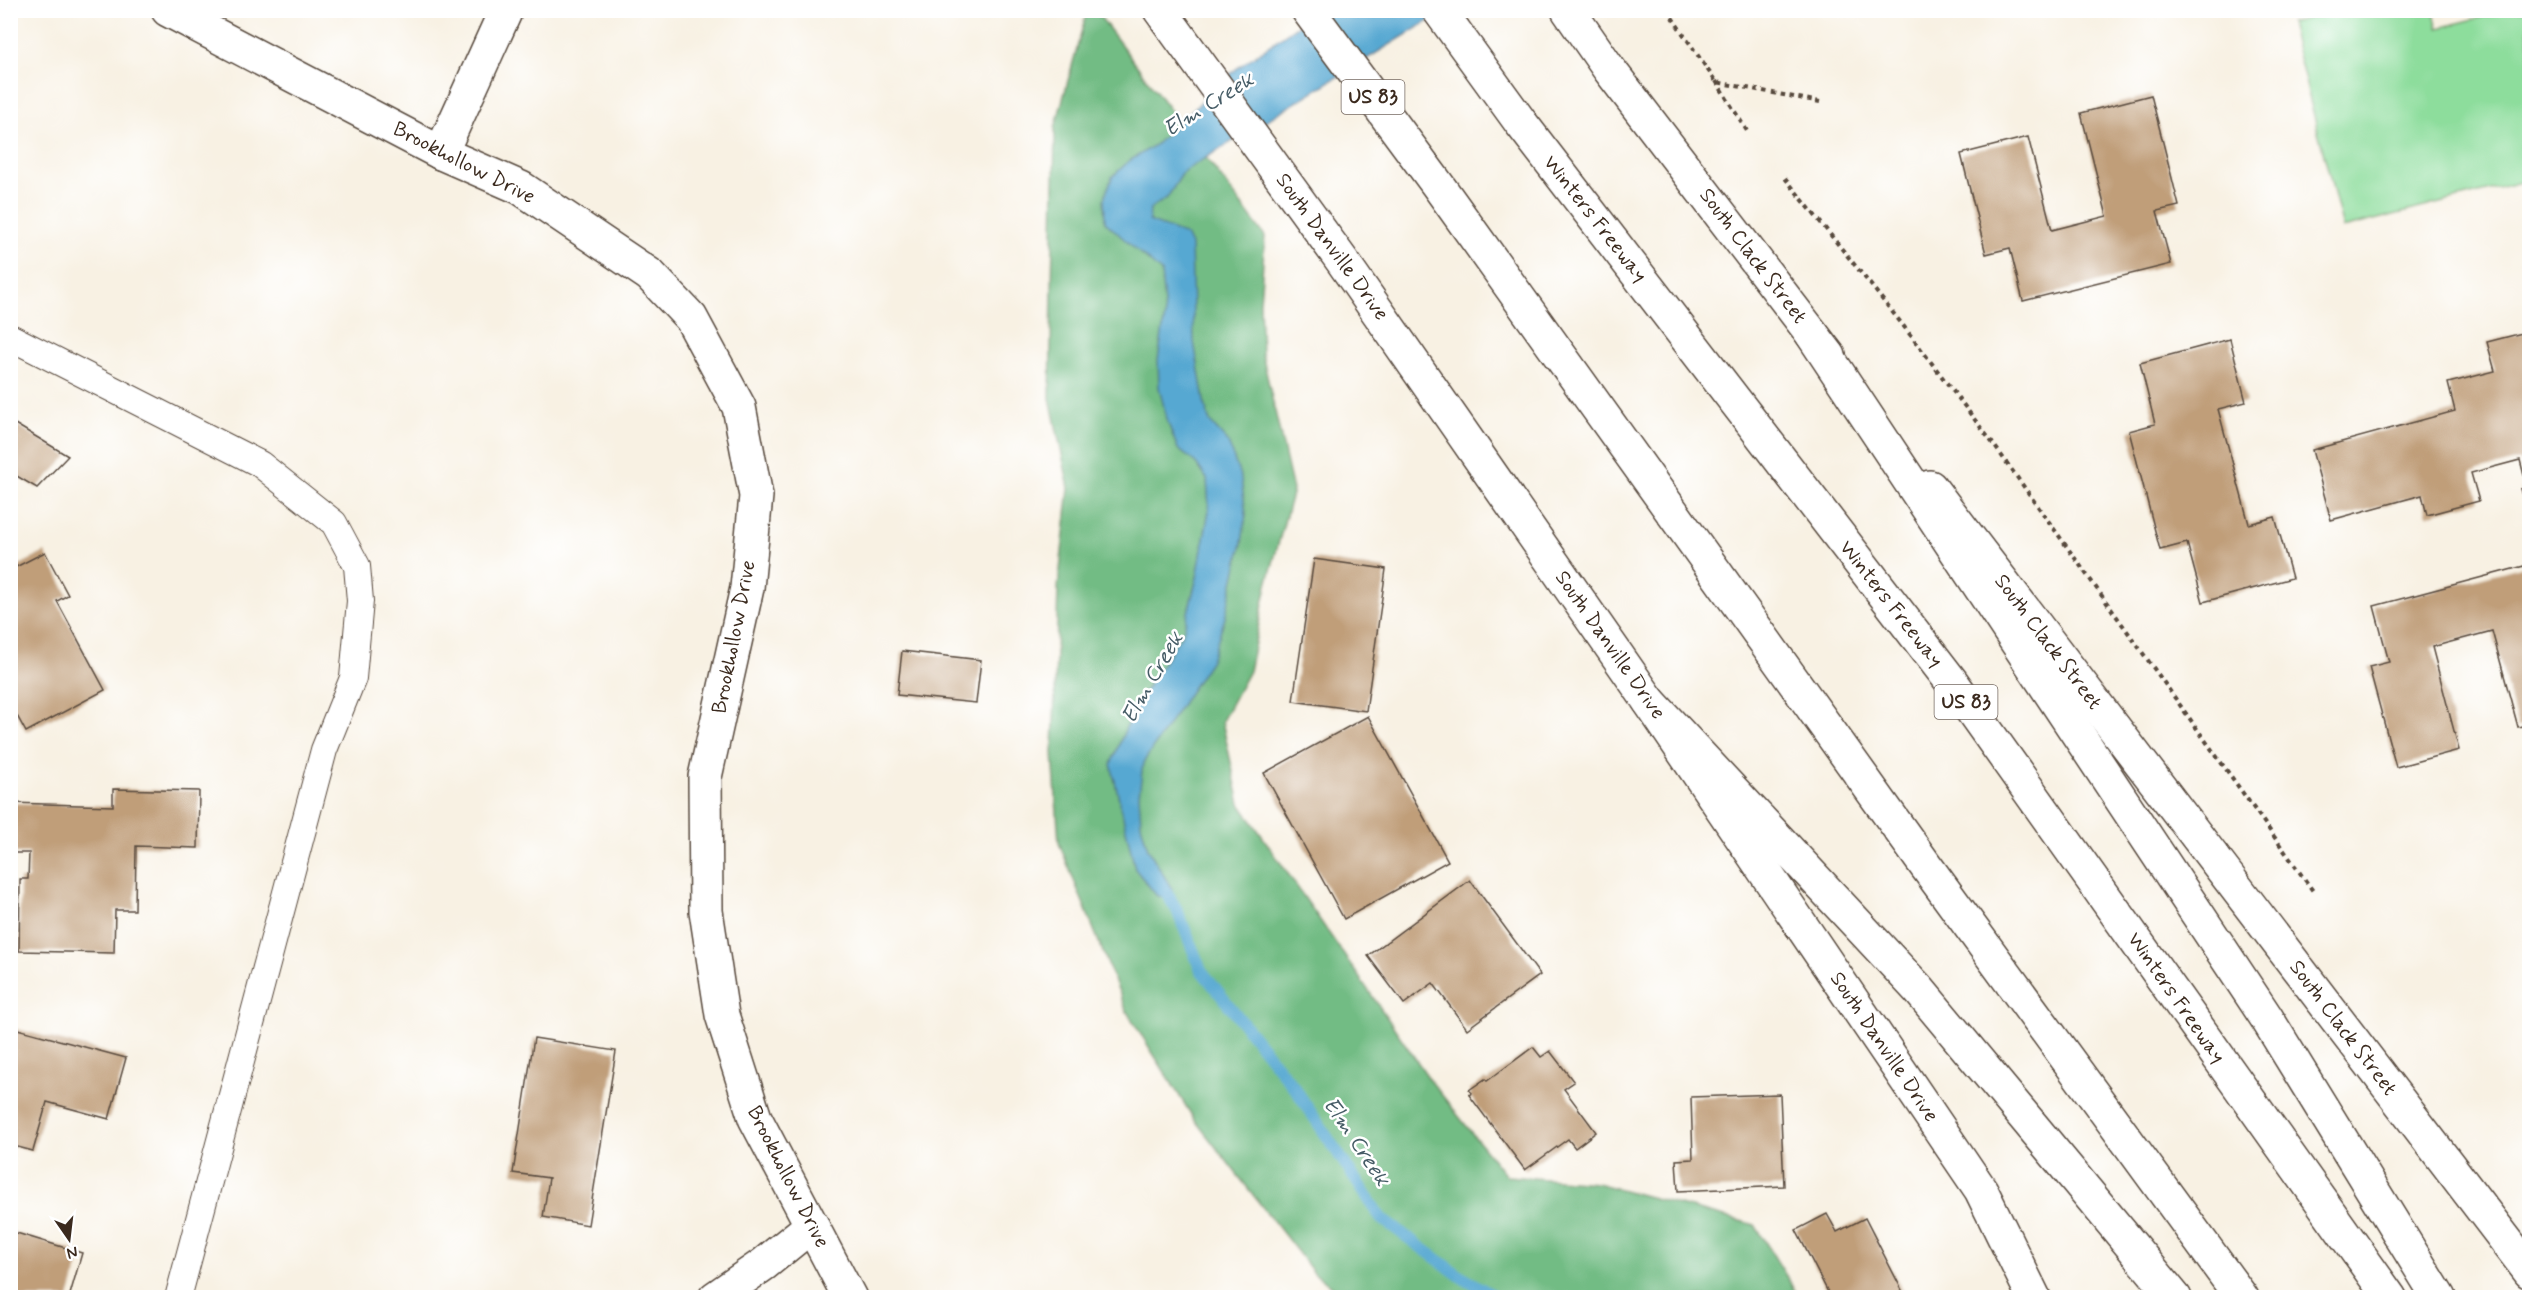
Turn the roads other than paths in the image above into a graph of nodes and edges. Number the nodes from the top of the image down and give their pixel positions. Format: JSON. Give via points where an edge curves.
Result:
{"nodes":[{"id":1,"x":168,"y":10,"type":"edge"},
{"id":2,"x":506,"y":10,"type":"edge"},
{"id":3,"x":1160,"y":10,"type":"edge"},
{"id":4,"x":1308,"y":10,"type":"edge"},
{"id":5,"x":1439,"y":10,"type":"edge"},
{"id":6,"x":1568,"y":10,"type":"edge"},
{"id":7,"x":441,"y":153,"type":"junction"},
{"id":8,"x":1812,"y":334,"type":"junction"},
{"id":9,"x":10,"y":337,"type":"edge"},
{"id":10,"x":1650,"y":701,"type":"junction"},
{"id":11,"x":812,"y":1226,"type":"junction"},
{"id":12,"x":2529,"y":1272,"type":"edge"},
{"id":13,"x":177,"y":1298,"type":"edge"},
{"id":14,"x":715,"y":1298,"type":"edge"},
{"id":15,"x":850,"y":1298,"type":"edge"},
{"id":16,"x":2034,"y":1298,"type":"edge"},
{"id":17,"x":2175,"y":1298,"type":"edge"},
{"id":18,"x":2242,"y":1298,"type":"edge"},
{"id":19,"x":2390,"y":1298,"type":"edge"},
{"id":20,"x":2439,"y":1298,"type":"edge"}],
"edges":[{"from":1,"to":7,"type":"main road","name":"Brookhollow Drive"},
{"from":2,"to":7,"type":"main road"},
{"from":3,"to":10,"type":"main road","name":"South Danville Drive","via":[[1344,262]]},
{"from":4,"to":18,"type":"main road","number":"US 83"},
{"from":5,"to":19,"type":"main road","name":"Winters Freeway","number":"US 83","via":[[1521,123],[1951,681]]},
{"from":6,"to":8,"type":"main road","name":"South Clack Street"},
{"from":7,"to":11,"type":"main road","name":"Brookhollow Drive","via":[[521,188],[650,275],[691,318],[739,407],[756,496],[747,588],[705,777],[706,911],[722,1015],[755,1118]]},
{"from":8,"to":12,"type":"main road","name":"South Clack Street"},
{"from":8,"to":20,"type":"main road","via":[[2265,1017]]},
{"from":9,"to":13,"type":"lane","via":[[260,464],[334,523],[357,566],[360,601],[353,678],[324,750]]},
{"from":10,"to":16,"type":"main road","name":"South Danville Drive","via":[[1981,1190]]},
{"from":10,"to":17,"type":"main road","via":[[1919,990]]},
{"from":11,"to":14,"type":"main road"},
{"from":11,"to":15,"type":"main road","name":"Brookhollow Drive"}]}
